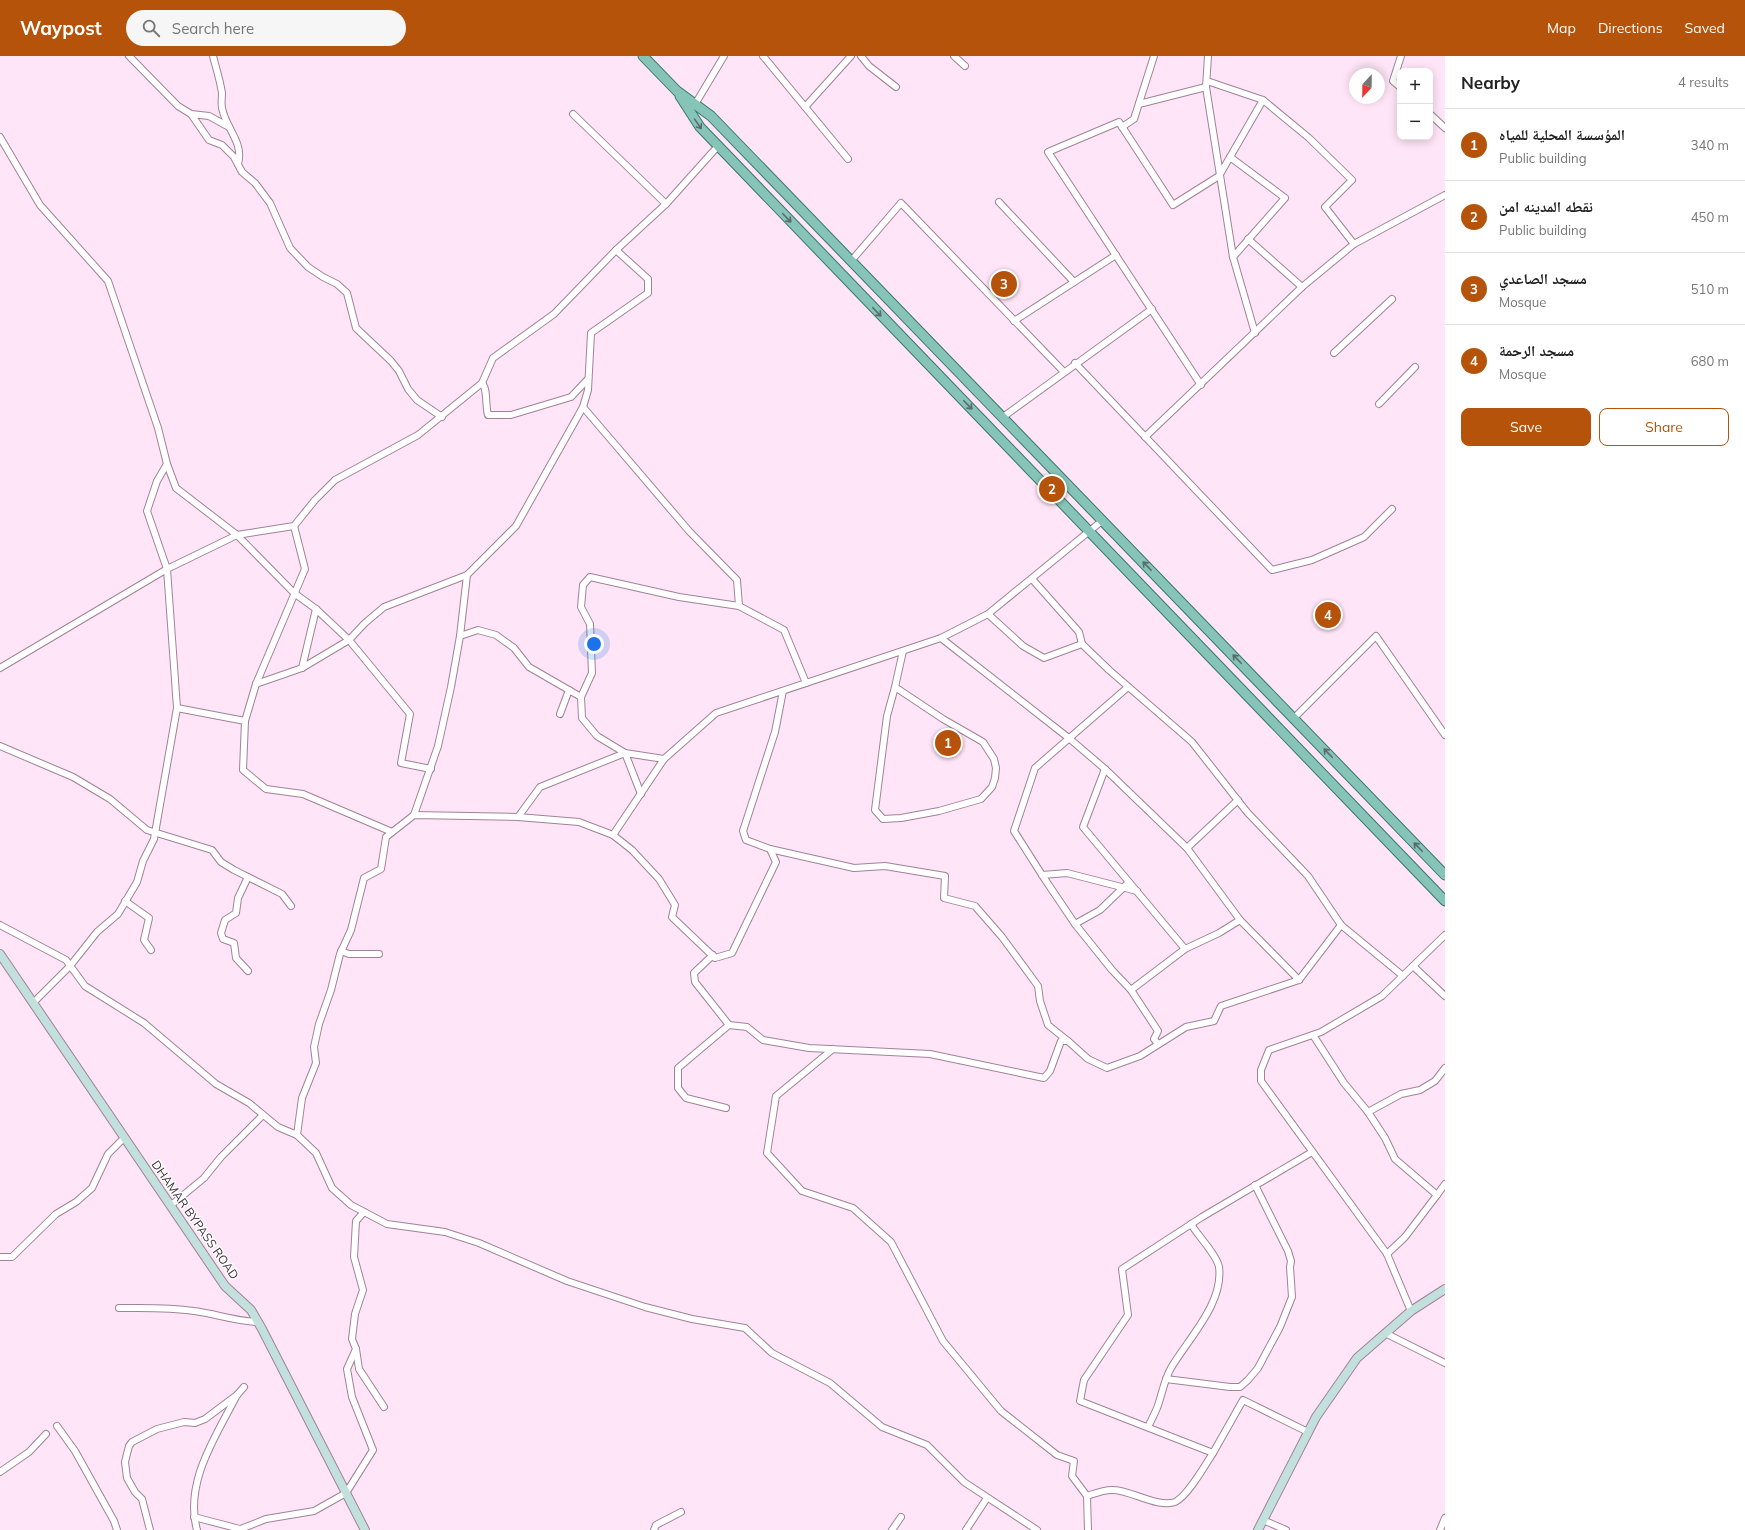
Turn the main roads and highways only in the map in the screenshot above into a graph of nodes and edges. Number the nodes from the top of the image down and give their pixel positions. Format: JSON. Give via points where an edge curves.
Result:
{"nodes":[{"id":1,"x":643,"y":56,"type":"edge"},
{"id":2,"x":693,"y":108,"type":"junction"},
{"id":3,"x":1041,"y":456,"type":"junction"},
{"id":4,"x":1027,"y":468,"type":"junction"},
{"id":5,"x":1276,"y":700,"type":"junction"},
{"id":6,"x":1261,"y":710,"type":"junction"},
{"id":7,"x":1346,"y":772,"type":"junction"},
{"id":8,"x":1330,"y":781,"type":"junction"},
{"id":9,"x":1445,"y":875,"type":"edge"},
{"id":10,"x":1445,"y":901,"type":"edge"},
{"id":11,"x":0,"y":954,"type":"edge"},
{"id":12,"x":1445,"y":1289,"type":"edge"},
{"id":13,"x":365,"y":1530,"type":"edge"},
{"id":14,"x":1258,"y":1530,"type":"edge"}],
"edges":[{"from":1,"to":2,"type":"main road"},
{"from":2,"to":3,"type":"main road","via":[[711,116]]},
{"from":2,"to":4,"type":"main road","one_way":true,"via":[[700,127]]},
{"from":3,"to":4,"type":"main road"},
{"from":5,"to":3,"type":"main road","one_way":true},
{"from":4,"to":6,"type":"main road"},
{"from":5,"to":6,"type":"main road"},
{"from":7,"to":5,"type":"main road","one_way":true},
{"from":6,"to":8,"type":"main road"},
{"from":7,"to":8,"type":"main road"},
{"from":9,"to":7,"type":"main road","one_way":true},
{"from":8,"to":10,"type":"main road"},
{"from":11,"to":13,"type":"main road","name":"DHAMAR BYPASS ROAD","via":[[225,1286],[251,1310]]},
{"from":12,"to":14,"type":"main road","via":[[1411,1311],[1357,1358],[1316,1417]]}]}
